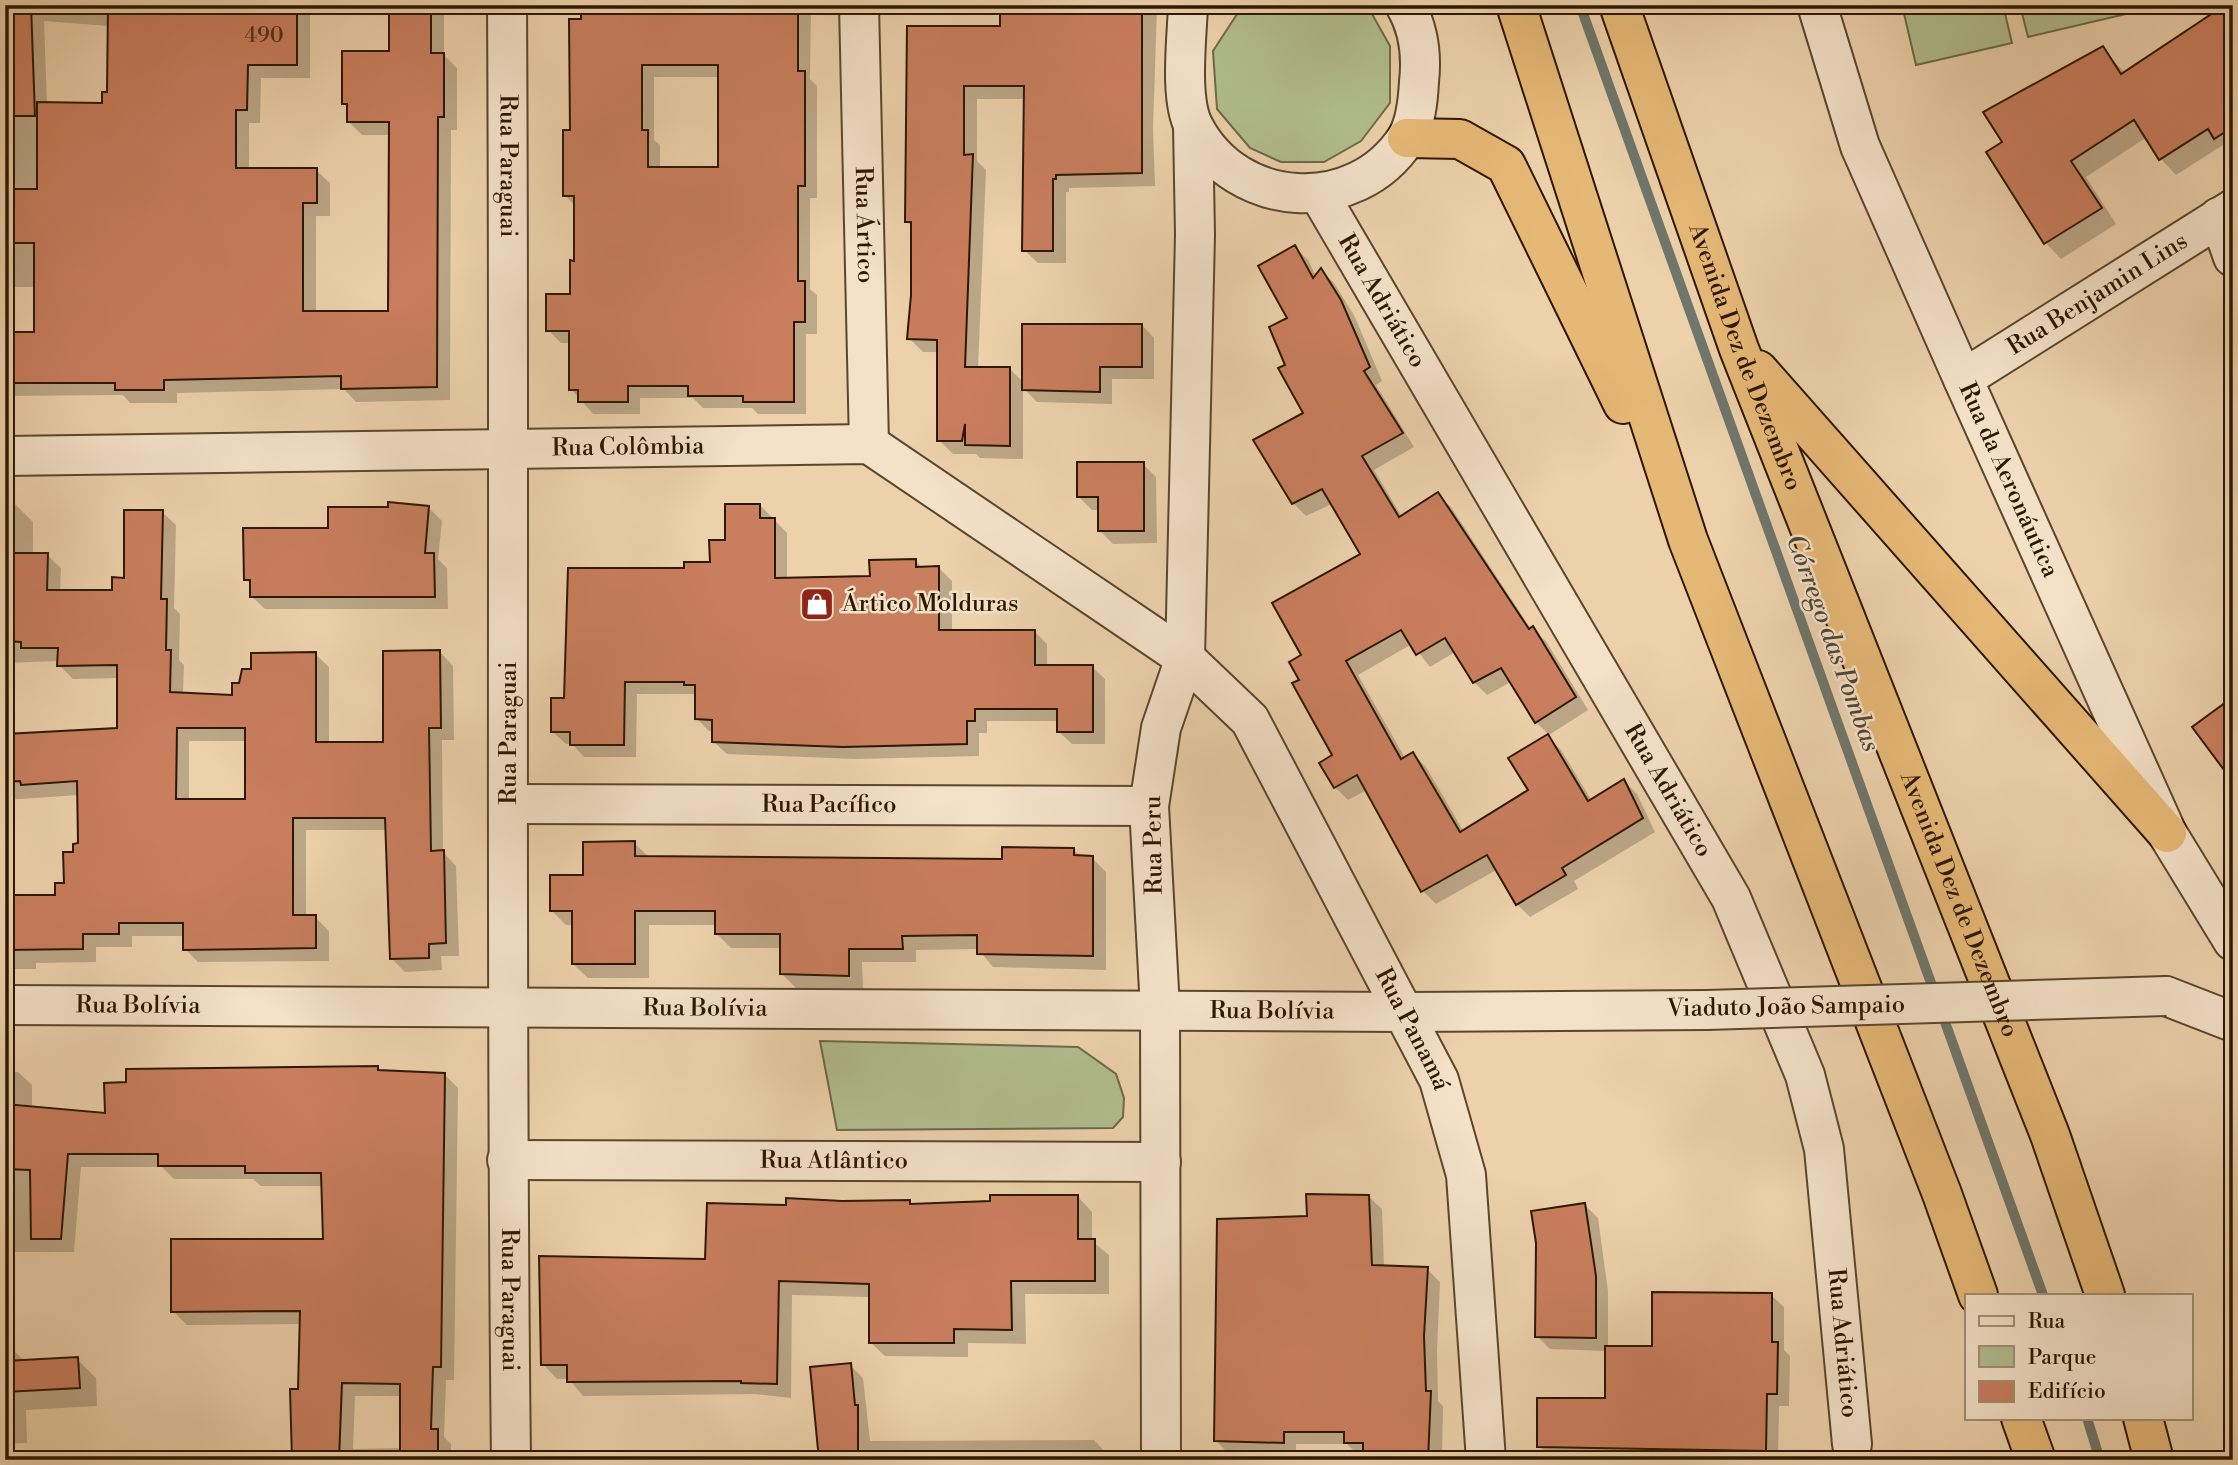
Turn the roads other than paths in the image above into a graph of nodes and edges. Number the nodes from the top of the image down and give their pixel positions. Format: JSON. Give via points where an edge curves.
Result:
{"nodes":[{"id":1,"x":507,"y":5,"type":"edge"},
{"id":2,"x":859,"y":5,"type":"edge"},
{"id":3,"x":1405,"y":5,"type":"edge"},
{"id":4,"x":1516,"y":5,"type":"edge"},
{"id":5,"x":1619,"y":5,"type":"edge"},
{"id":6,"x":1817,"y":5,"type":"edge"},
{"id":7,"x":1193,"y":15,"type":"edge"},
{"id":8,"x":1193,"y":126,"type":"junction"},
{"id":9,"x":1407,"y":138,"type":"junction"},
{"id":10,"x":1242,"y":179,"type":"junction"},
{"id":11,"x":1319,"y":194,"type":"junction"},
{"id":12,"x":2226,"y":213,"type":"edge"},
{"id":13,"x":1195,"y":235,"type":"junction"},
{"id":14,"x":2233,"y":257,"type":"edge"},
{"id":15,"x":1739,"y":349,"type":"junction"},
{"id":16,"x":1963,"y":379,"type":"junction"},
{"id":17,"x":869,"y":444,"type":"junction"},
{"id":18,"x":510,"y":449,"type":"junction"},
{"id":19,"x":5,"y":456,"type":"edge"},
{"id":20,"x":1688,"y":540,"type":"junction"},
{"id":21,"x":1185,"y":658,"type":"junction"},
{"id":22,"x":509,"y":804,"type":"junction"},
{"id":23,"x":1149,"y":806,"type":"junction"},
{"id":24,"x":2167,"y":832,"type":"junction"},
{"id":25,"x":2233,"y":941,"type":"edge"},
{"id":26,"x":2233,"y":993,"type":"edge"},
{"id":27,"x":2166,"y":996,"type":"junction"},
{"id":28,"x":5,"y":1005,"type":"edge"},
{"id":29,"x":510,"y":1008,"type":"junction"},
{"id":30,"x":1160,"y":1009,"type":"junction"},
{"id":31,"x":1405,"y":1012,"type":"junction"},
{"id":32,"x":2233,"y":1022,"type":"edge"},
{"id":33,"x":507,"y":1160,"type":"junction"},
{"id":34,"x":1161,"y":1162,"type":"junction"},
{"id":35,"x":1978,"y":1294,"type":"edge"},
{"id":36,"x":2105,"y":1294,"type":"edge"},
{"id":37,"x":2022,"y":1420,"type":"edge"},
{"id":38,"x":2144,"y":1420,"type":"edge"},
{"id":39,"x":1852,"y":1444,"type":"dead end"},
{"id":40,"x":511,"y":1460,"type":"edge"},
{"id":41,"x":1161,"y":1460,"type":"edge"},
{"id":42,"x":1486,"y":1460,"type":"edge"},
{"id":43,"x":2036,"y":1460,"type":"edge"},
{"id":44,"x":2154,"y":1460,"type":"edge"}],
"edges":[{"from":1,"to":18,"type":"street","name":"Rua Paraguai"},
{"from":2,"to":17,"type":"street","name":"Rua Ártico"},
{"from":3,"to":9,"type":"street","via":[[1415,21],[1421,59],[1417,105]]},
{"from":4,"to":20,"type":"highway"},
{"from":5,"to":15,"type":"highway","name":"Avenida Dez de Dezembro"},
{"from":6,"to":16,"type":"street","name":"Rua da Aeronáutica","via":[[1860,146]]},
{"from":7,"to":8,"type":"street","name":"Rua Peru","via":[[1185,81]]},
{"from":8,"to":10,"type":"street","via":[[1218,159]]},
{"from":8,"to":13,"type":"street","name":"Rua Peru"},
{"from":9,"to":11,"type":"street","via":[[1360,179]]},
{"from":9,"to":20,"type":"highway","via":[[1460,139],[1506,165]]},
{"from":10,"to":11,"type":"street","via":[[1286,194]]},
{"from":10,"to":13,"type":"street"},
{"from":11,"to":39,"type":"street","name":"Rua Adriático","via":[[1736,911],[1805,1075],[1824,1149]]},
{"from":12,"to":14,"type":"street"},
{"from":12,"to":16,"type":"street","name":"Rua Benjamin Lins"},
{"from":13,"to":21,"type":"street","name":"Rua Peru"},
{"from":15,"to":24,"type":"highway"},
{"from":15,"to":36,"type":"highway","name":"Avenida Dez de Dezembro","via":[[2050,1135]]},
{"from":16,"to":24,"type":"street","name":"Rua da Aeronáutica"},
{"from":17,"to":18,"type":"street","name":"Rua Colômbia"},
{"from":17,"to":21,"type":"street"},
{"from":18,"to":19,"type":"street","name":"Rua Colômbia"},
{"from":18,"to":22,"type":"street","name":"Rua Paraguai"},
{"from":20,"to":35,"type":"highway"},
{"from":21,"to":23,"type":"street","name":"Rua Peru","via":[[1161,727]]},
{"from":21,"to":31,"type":"street","name":"Rua Panamá","via":[[1250,720]]},
{"from":22,"to":23,"type":"street","name":"Rua Pacífico"},
{"from":22,"to":29,"type":"street","name":"Rua Paraguai"},
{"from":23,"to":30,"type":"street","name":"Rua Peru"},
{"from":24,"to":25,"type":"street","name":"Rua da Aeronáutica"},
{"from":26,"to":27,"type":"street","name":"Viaduto João Sampaio"},
{"from":27,"to":31,"type":"street","name":"Viaduto João Sampaio","bridge":true,"via":[[1707,1010]]},
{"from":27,"to":32,"type":"street","name":"Viaduto João Sampaio"},
{"from":28,"to":29,"type":"street","name":"Rua Bolívia"},
{"from":29,"to":30,"type":"street","name":"Rua Bolívia"},
{"from":29,"to":33,"type":"street","name":"Rua Paraguai"},
{"from":30,"to":31,"type":"street","name":"Rua Bolívia"},
{"from":30,"to":34,"type":"street","name":"Rua Peru"},
{"from":31,"to":42,"type":"street","name":"Rua Panamá","via":[[1439,1080],[1465,1175]]},
{"from":33,"to":34,"type":"street","name":"Rua Atlântico"},
{"from":33,"to":40,"type":"street","name":"Rua Paraguai"},
{"from":34,"to":41,"type":"street","name":"Rua Peru"},
{"from":37,"to":43,"type":"highway"},
{"from":38,"to":44,"type":"highway"}]}
